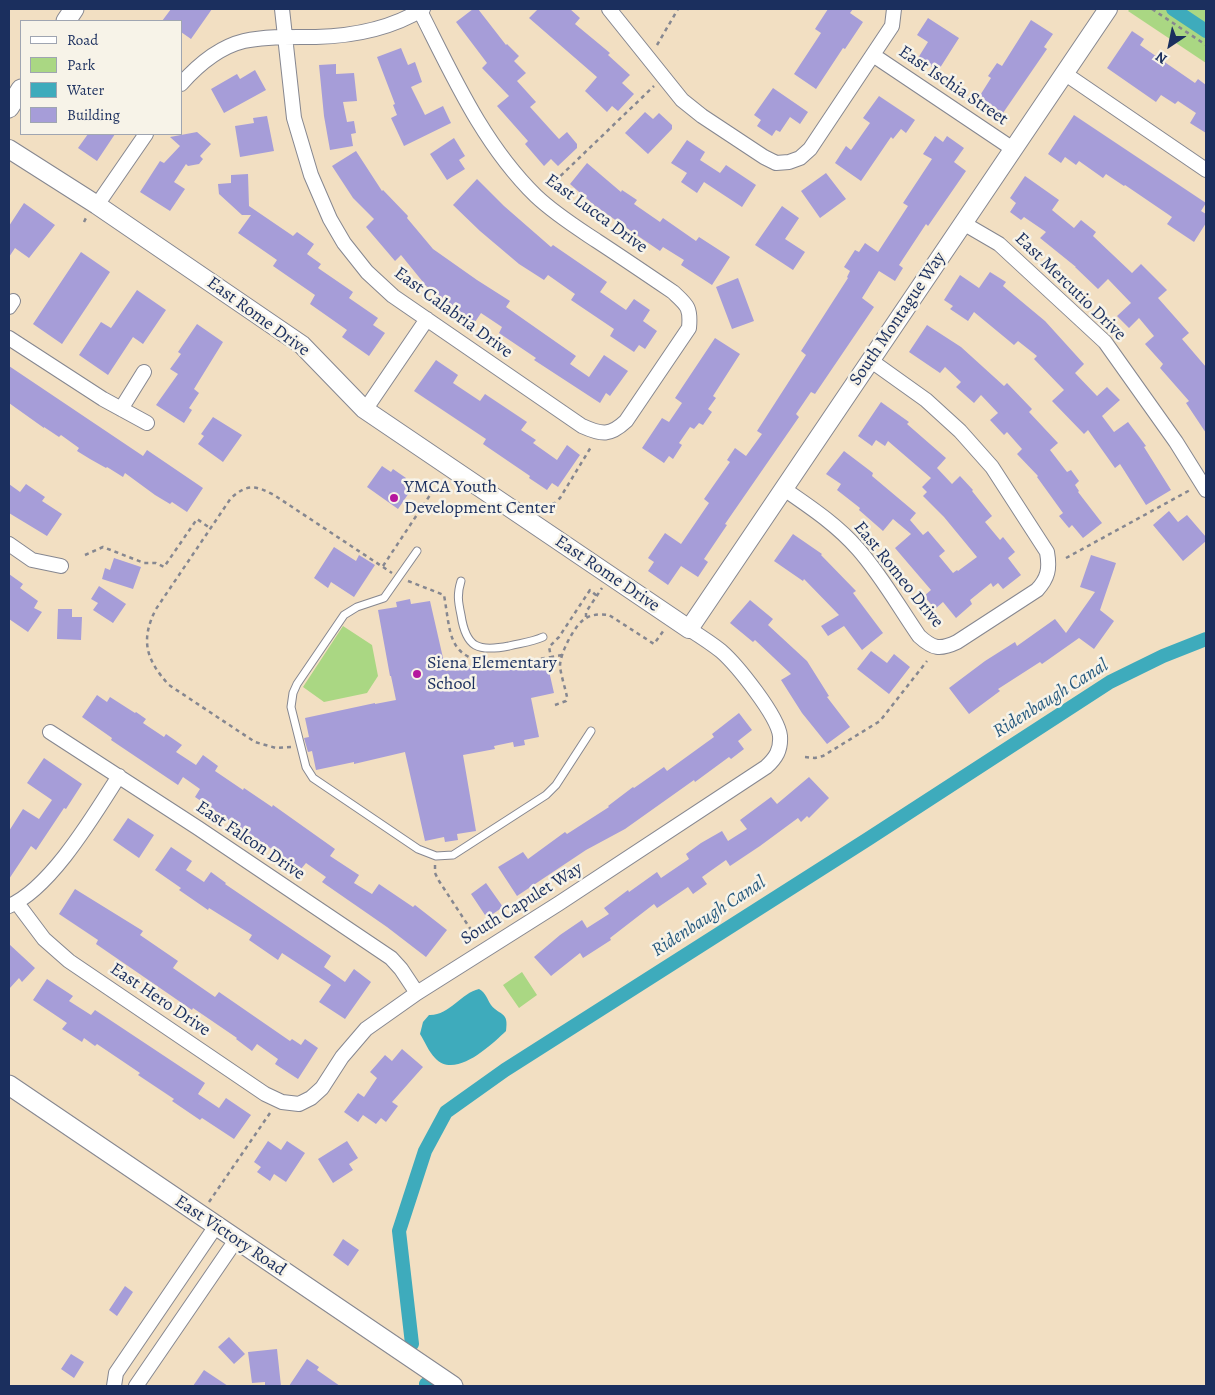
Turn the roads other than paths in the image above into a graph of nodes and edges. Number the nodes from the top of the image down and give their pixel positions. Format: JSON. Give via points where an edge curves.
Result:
{"nodes":[{"id":1,"x":74,"y":9,"type":"edge"},
{"id":2,"x":282,"y":9,"type":"edge"},
{"id":3,"x":609,"y":9,"type":"edge"},
{"id":4,"x":894,"y":9,"type":"edge"},
{"id":5,"x":1108,"y":9,"type":"edge"},
{"id":6,"x":422,"y":10,"type":"edge"},
{"id":7,"x":67,"y":20,"type":"edge"},
{"id":8,"x":284,"y":37,"type":"junction"},
{"id":9,"x":873,"y":55,"type":"junction"},
{"id":10,"x":1064,"y":73,"type":"junction"},
{"id":11,"x":182,"y":83,"type":"edge"},
{"id":12,"x":20,"y":91,"type":"edge"},
{"id":13,"x":9,"y":108,"type":"edge"},
{"id":14,"x":145,"y":135,"type":"edge"},
{"id":15,"x":9,"y":149,"type":"edge"},
{"id":16,"x":1013,"y":149,"type":"junction"},
{"id":17,"x":1206,"y":170,"type":"edge"},
{"id":18,"x":93,"y":210,"type":"junction"},
{"id":19,"x":963,"y":223,"type":"junction"},
{"id":20,"x":427,"y":319,"type":"junction"},
{"id":21,"x":9,"y":338,"type":"edge"},
{"id":22,"x":870,"y":360,"type":"junction"},
{"id":23,"x":144,"y":372,"type":"dead end"},
{"id":24,"x":121,"y":409,"type":"junction"},
{"id":25,"x":365,"y":410,"type":"junction"},
{"id":26,"x":147,"y":422,"type":"dead end"},
{"id":27,"x":607,"y":434,"type":"joint"},
{"id":28,"x":784,"y":488,"type":"junction"},
{"id":29,"x":1200,"y":489,"type":"edge"},
{"id":30,"x":9,"y":544,"type":"edge"},
{"id":31,"x":417,"y":551,"type":"dead end"},
{"id":32,"x":61,"y":566,"type":"dead end"},
{"id":33,"x":461,"y":581,"type":"dead end"},
{"id":34,"x":689,"y":629,"type":"junction"},
{"id":35,"x":543,"y":637,"type":"dead end"},
{"id":36,"x":592,"y":731,"type":"dead end"},
{"id":37,"x":50,"y":732,"type":"dead end"},
{"id":38,"x":779,"y":750,"type":"joint"},
{"id":39,"x":119,"y":776,"type":"junction"},
{"id":40,"x":13,"y":905,"type":"edge"},
{"id":41,"x":417,"y":993,"type":"junction"},
{"id":42,"x":9,"y":1085,"type":"edge"},
{"id":43,"x":299,"y":1104,"type":"joint"},
{"id":44,"x":216,"y":1226,"type":"junction"},
{"id":45,"x":236,"y":1240,"type":"junction"},
{"id":46,"x":114,"y":1386,"type":"edge"},
{"id":47,"x":136,"y":1386,"type":"edge"},
{"id":48,"x":453,"y":1386,"type":"edge"}],
"edges":[{"from":1,"to":7,"type":"main road"},
{"from":2,"to":8,"type":"street","name":"East Calabria Drive"},
{"from":3,"to":9,"type":"street","via":[[682,100],[776,163],[800,158],[810,149]]},
{"from":4,"to":9,"type":"street","via":[[892,26]]},
{"from":5,"to":10,"type":"street","name":"South Montague Way"},
{"from":6,"to":8,"type":"street","via":[[392,24],[355,34]]},
{"from":6,"to":27,"type":"street","name":"East Lucca Drive","via":[[473,115],[522,181],[568,222],[688,305],[689,328],[626,421]]},
{"from":8,"to":11,"type":"street","via":[[243,42],[213,55]]},
{"from":8,"to":20,"type":"street","name":"East Calabria Drive","via":[[294,118],[311,175],[330,219],[367,272],[393,296]]},
{"from":9,"to":16,"type":"street","name":"East Ischia Street"},
{"from":10,"to":16,"type":"street","name":"South Montague Way"},
{"from":10,"to":17,"type":"street"},
{"from":12,"to":13,"type":"main road"},
{"from":14,"to":18,"type":"street"},
{"from":15,"to":18,"type":"street","name":"East Rome Drive"},
{"from":16,"to":19,"type":"street","name":"South Montague Way"},
{"from":18,"to":25,"type":"street","name":"East Rome Drive","via":[[302,344]]},
{"from":19,"to":22,"type":"street","name":"South Montague Way"},
{"from":19,"to":29,"type":"street","name":"East Mercutio Drive","via":[[999,244],[1105,342],[1176,442]]},
{"from":20,"to":25,"type":"street"},
{"from":20,"to":27,"type":"street","name":"East Calabria Drive","via":[[582,426]]},
{"from":21,"to":24,"type":"street"},
{"from":22,"to":28,"type":"street","name":"South Montague Way"},
{"from":22,"to":28,"type":"street","name":"East Romeo Drive","via":[[926,400],[992,467],[1047,552],[1048,575],[1037,590],[958,642],[937,648],[919,636],[857,548],[826,518]]},
{"from":23,"to":24,"type":"street"},
{"from":24,"to":26,"type":"street"},
{"from":25,"to":34,"type":"street","name":"East Rome Drive"},
{"from":28,"to":34,"type":"street","name":"South Montague Way"},
{"from":30,"to":32,"type":"street","via":[[32,560]]},
{"from":31,"to":36,"type":"lane","via":[[384,598],[357,606],[344,615],[297,684],[291,707],[306,767],[314,778],[418,849],[436,856],[453,855],[546,795]]},
{"from":33,"to":35,"type":"lane","via":[[457,595],[463,627],[473,644],[491,649]]},
{"from":34,"to":38,"type":"street","name":"East Rome Drive","via":[[721,651],[746,676],[775,722],[780,735]]},
{"from":37,"to":39,"type":"street","name":"East Falcon Drive"},
{"from":38,"to":41,"type":"street","name":"South Capulet Way","via":[[766,767]]},
{"from":39,"to":40,"type":"street","via":[[65,856],[41,885]]},
{"from":39,"to":41,"type":"street","name":"East Falcon Drive","via":[[391,958]]},
{"from":40,"to":43,"type":"street","name":"East Hero Drive","via":[[69,961],[265,1094],[282,1102]]},
{"from":41,"to":43,"type":"street","name":"South Capulet Way","via":[[366,1028],[322,1088]]},
{"from":42,"to":44,"type":"main road","name":"East Victory Road"},
{"from":44,"to":45,"type":"main road","name":"East Victory Road"},
{"from":44,"to":46,"type":"street","via":[[116,1373]]},
{"from":45,"to":47,"type":"street"},
{"from":45,"to":48,"type":"main road","name":"East Victory Road"}]}
